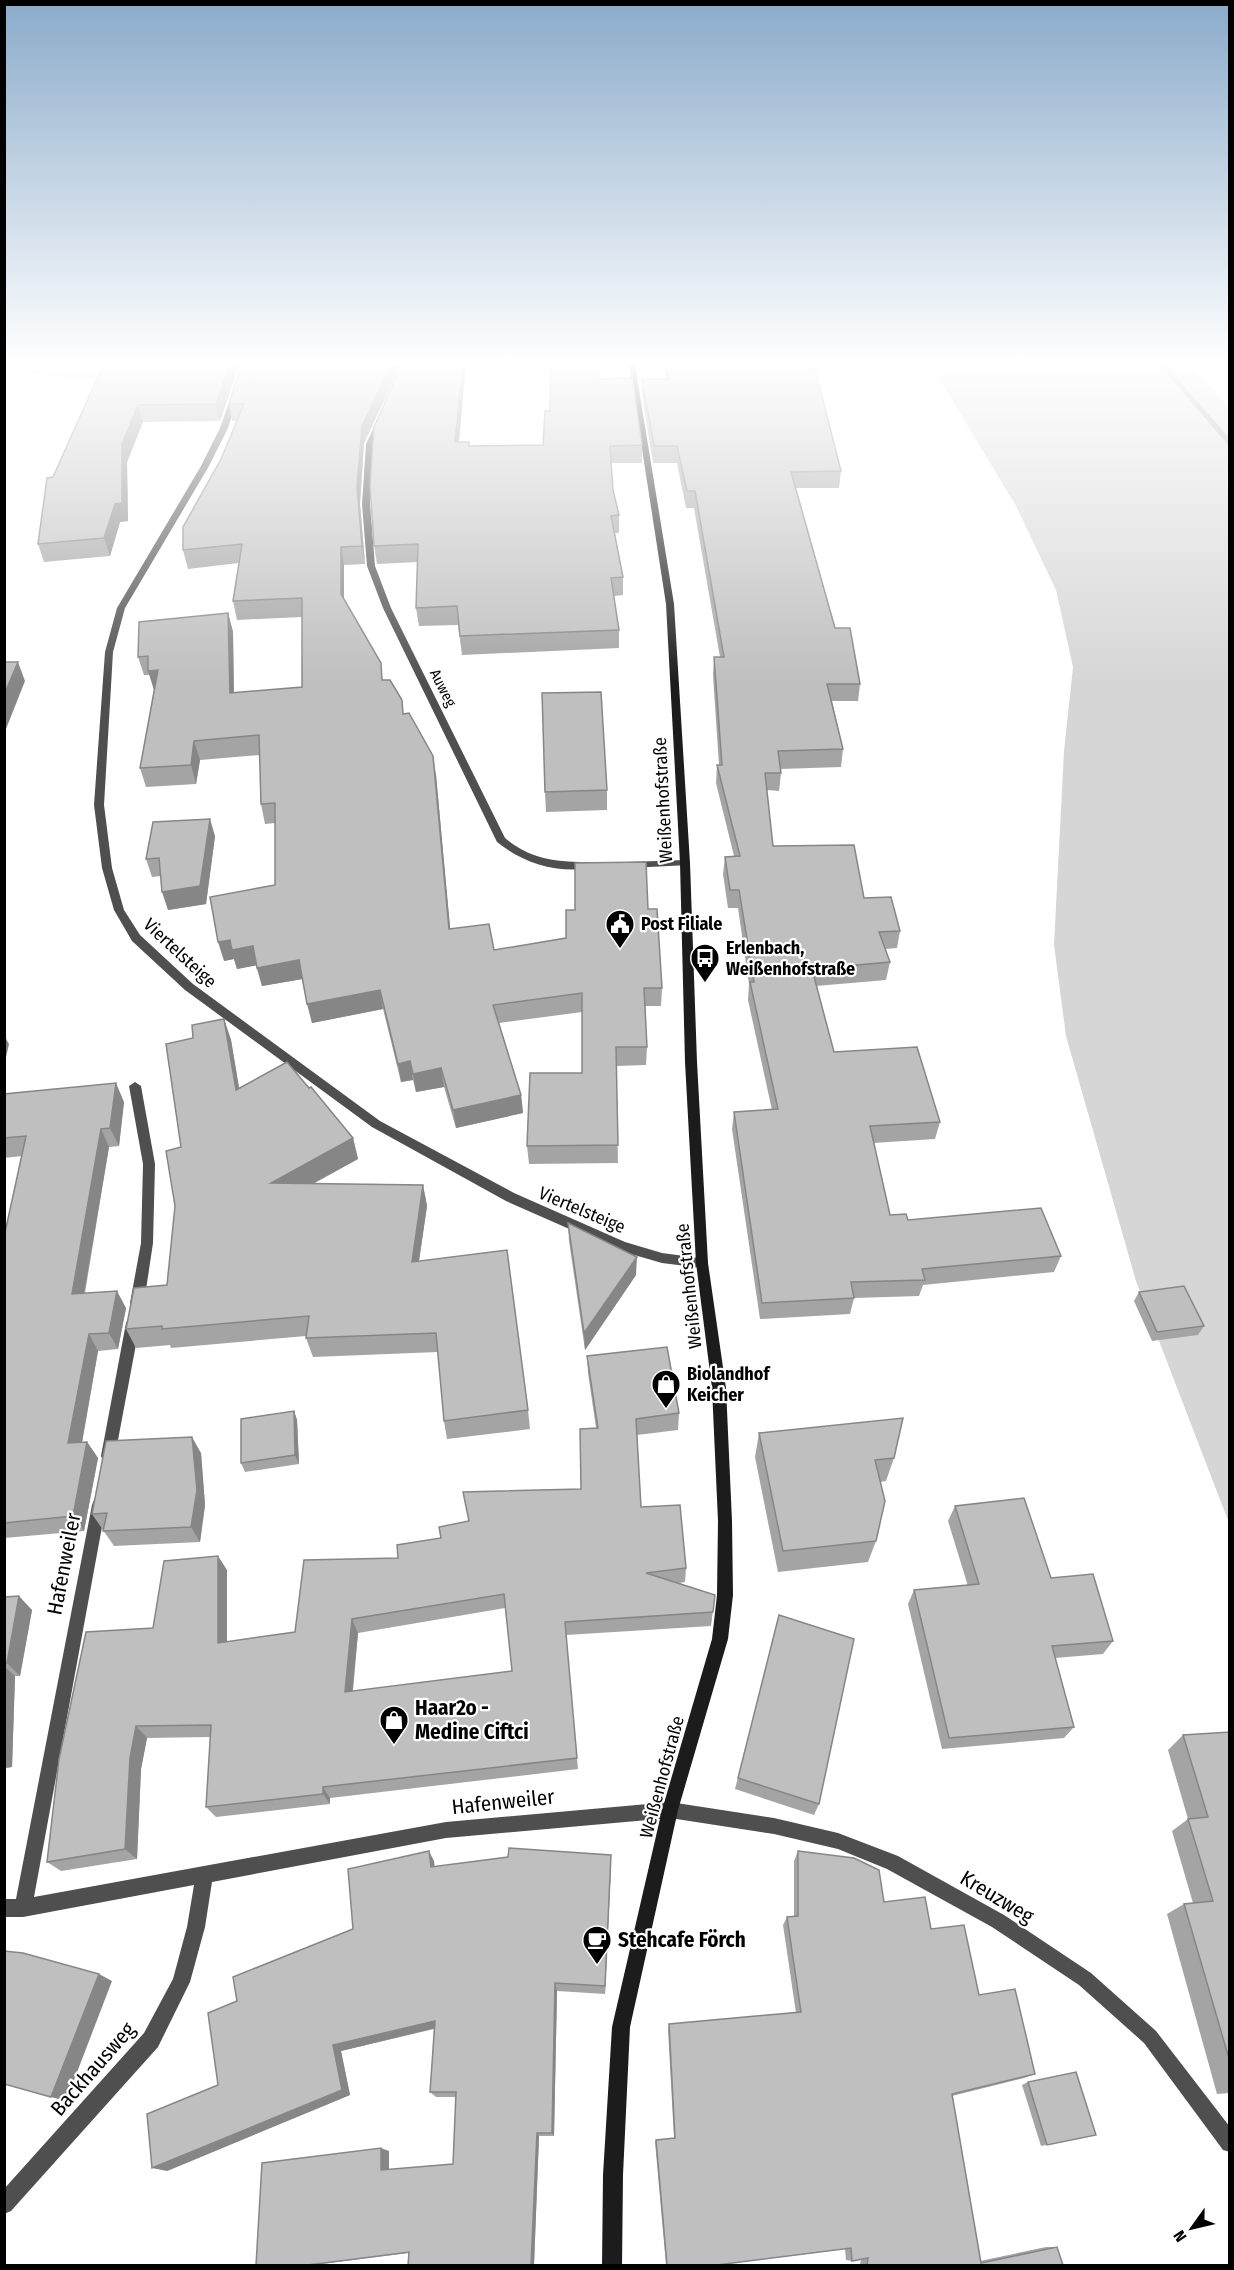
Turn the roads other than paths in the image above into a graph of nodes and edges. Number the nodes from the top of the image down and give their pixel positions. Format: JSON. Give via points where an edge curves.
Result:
{"nodes":[{"id":1,"x":202,"y":471,"type":"edge"},
{"id":2,"x":368,"y":471,"type":"edge"},
{"id":3,"x":649,"y":471,"type":"edge"},
{"id":4,"x":685,"y":863,"type":"junction"},
{"id":5,"x":605,"y":865,"type":"edge"},
{"id":6,"x":616,"y":865,"type":"edge"},
{"id":7,"x":135,"y":1086,"type":"dead end"},
{"id":8,"x":702,"y":1263,"type":"junction"},
{"id":9,"x":105,"y":1473,"type":"edge"},
{"id":10,"x":101,"y":1495,"type":"edge"},
{"id":11,"x":670,"y":1810,"type":"junction"},
{"id":12,"x":204,"y":1877,"type":"junction"},
{"id":13,"x":4,"y":1908,"type":"edge"},
{"id":14,"x":23,"y":1908,"type":"junction"},
{"id":15,"x":1230,"y":2144,"type":"edge"},
{"id":16,"x":4,"y":2204,"type":"edge"},
{"id":17,"x":612,"y":2265,"type":"edge"}],
"edges":[{"from":1,"to":8,"type":"street","name":"Viertelsteige","via":[[121,608],[109,652],[99,805],[107,868],[119,910],[136,938],[189,987],[376,1124],[510,1197],[622,1246],[662,1258]]},
{"from":2,"to":5,"type":"street","name":"Auweg","via":[[366,504],[371,566],[387,608],[501,840],[514,853],[536,863]]},
{"from":3,"to":4,"type":"street","name":"Weißenhofstraße","via":[[670,604]]},
{"from":4,"to":6,"type":"street"},
{"from":4,"to":8,"type":"street","name":"Weißenhofstraße","via":[[687,993]]},
{"from":7,"to":9,"type":"street","via":[[149,1164],[147,1244]]},
{"from":8,"to":11,"type":"street","name":"Weißenhofstraße","via":[[719,1388],[725,1595],[720,1639]]},
{"from":10,"to":14,"type":"street","name":"Hafenweiler"},
{"from":11,"to":12,"type":"street","name":"Hafenweiler","via":[[428,1832]]},
{"from":11,"to":15,"type":"street","name":"Kreuzweg","via":[[774,1826],[838,1841],[892,1862],[998,1921],[1085,1979],[1150,2037]]},
{"from":11,"to":17,"type":"street","name":"Weißenhofstraße","via":[[621,2027]]},
{"from":12,"to":14,"type":"street","name":"Hafenweiler"},
{"from":12,"to":16,"type":"street","name":"Backhausweg","via":[[196,1927],[180,1982],[151,2040]]},
{"from":13,"to":14,"type":"street","name":"Hafenweiler"}]}
